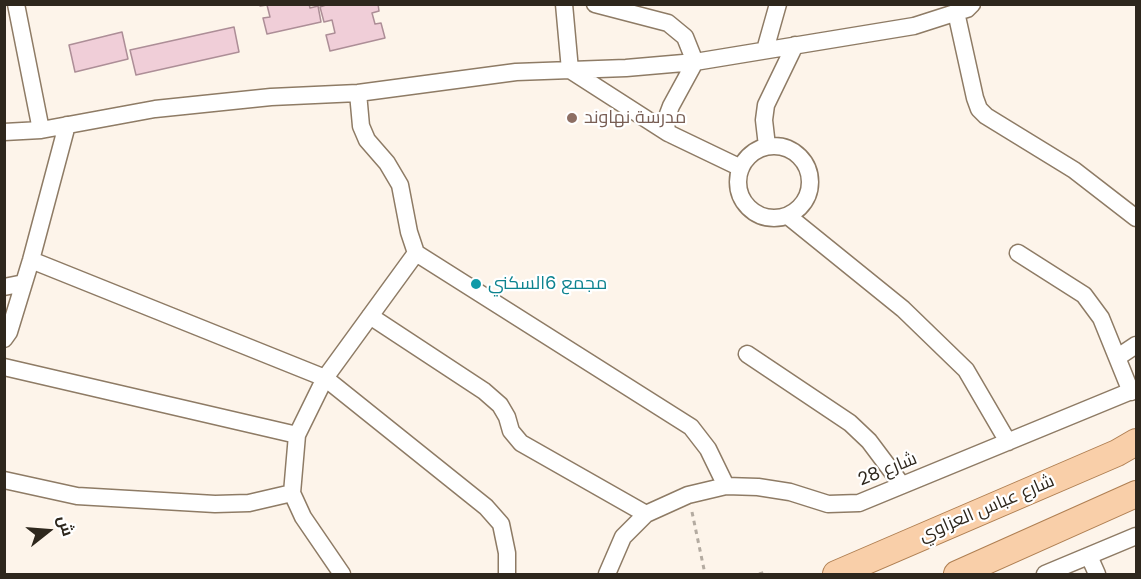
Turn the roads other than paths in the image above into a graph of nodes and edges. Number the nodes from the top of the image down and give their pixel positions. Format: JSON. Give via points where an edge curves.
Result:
{"nodes":[{"id":1,"x":16,"y":4,"type":"edge"},
{"id":2,"x":564,"y":4,"type":"edge"},
{"id":3,"x":595,"y":4,"type":"edge"},
{"id":4,"x":778,"y":4,"type":"edge"},
{"id":5,"x":972,"y":4,"type":"edge"},
{"id":6,"x":956,"y":12,"type":"junction"},
{"id":7,"x":795,"y":45,"type":"junction"},
{"id":8,"x":765,"y":50,"type":"junction"},
{"id":9,"x":694,"y":62,"type":"junction"},
{"id":10,"x":570,"y":70,"type":"junction"},
{"id":11,"x":358,"y":93,"type":"junction"},
{"id":12,"x":67,"y":125,"type":"junction"},
{"id":13,"x":41,"y":130,"type":"junction"},
{"id":14,"x":4,"y":132,"type":"edge"},
{"id":15,"x":668,"y":133,"type":"junction"},
{"id":16,"x":767,"y":146,"type":"junction"},
{"id":17,"x":741,"y":168,"type":"junction"},
{"id":18,"x":788,"y":216,"type":"junction"},
{"id":19,"x":1137,"y":218,"type":"edge"},
{"id":20,"x":416,"y":253,"type":"junction"},
{"id":21,"x":1018,"y":253,"type":"dead end"},
{"id":22,"x":31,"y":260,"type":"junction"},
{"id":23,"x":24,"y":283,"type":"junction"},
{"id":24,"x":4,"y":287,"type":"edge"},
{"id":25,"x":370,"y":316,"type":"junction"},
{"id":26,"x":4,"y":339,"type":"edge"},
{"id":27,"x":1137,"y":345,"type":"edge"},
{"id":28,"x":747,"y":354,"type":"dead end"},
{"id":29,"x":1118,"y":357,"type":"junction"},
{"id":30,"x":4,"y":367,"type":"edge"},
{"id":31,"x":325,"y":378,"type":"junction"},
{"id":32,"x":1134,"y":390,"type":"edge"},
{"id":33,"x":297,"y":435,"type":"junction"},
{"id":34,"x":1008,"y":442,"type":"junction"},
{"id":35,"x":1137,"y":442,"type":"edge"},
{"id":36,"x":4,"y":480,"type":"edge"},
{"id":37,"x":902,"y":485,"type":"junction"},
{"id":38,"x":726,"y":486,"type":"junction"},
{"id":39,"x":292,"y":493,"type":"junction"},
{"id":40,"x":1137,"y":494,"type":"edge"},
{"id":41,"x":646,"y":514,"type":"junction"},
{"id":42,"x":1137,"y":536,"type":"edge"},
{"id":43,"x":1089,"y":556,"type":"junction"},
{"id":44,"x":342,"y":574,"type":"edge"},
{"id":45,"x":507,"y":574,"type":"edge"},
{"id":46,"x":607,"y":574,"type":"edge"},
{"id":47,"x":836,"y":574,"type":"edge"},
{"id":48,"x":957,"y":574,"type":"edge"},
{"id":49,"x":1045,"y":574,"type":"edge"},
{"id":50,"x":1096,"y":574,"type":"edge"}],
"edges":[{"from":1,"to":13,"type":"street"},
{"from":2,"to":10,"type":"street"},
{"from":3,"to":9,"type":"street","via":[[668,23],[685,37]]},
{"from":4,"to":8,"type":"street"},
{"from":5,"to":6,"type":"street"},
{"from":6,"to":7,"type":"street","via":[[914,26]]},
{"from":6,"to":19,"type":"street","via":[[975,98],[986,116],[1074,170]]},
{"from":7,"to":8,"type":"street"},
{"from":7,"to":16,"type":"street","via":[[766,105]]},
{"from":8,"to":9,"type":"street"},
{"from":9,"to":10,"type":"street"},
{"from":9,"to":15,"type":"street","via":[[665,122]]},
{"from":10,"to":11,"type":"street","via":[[516,72]]},
{"from":10,"to":15,"type":"street"},
{"from":11,"to":12,"type":"street","via":[[155,109]]},
{"from":11,"to":20,"type":"street","via":[[361,126],[367,140],[400,184]]},
{"from":12,"to":13,"type":"street"},
{"from":12,"to":22,"type":"street"},
{"from":13,"to":14,"type":"street"},
{"from":15,"to":17,"type":"street"},
{"from":16,"to":17,"type":"street","via":[[755,151]]},
{"from":16,"to":18,"type":"street","via":[[791,150],[807,166],[809,191],[804,202]]},
{"from":17,"to":18,"type":"street","via":[[740,193],[752,211],[764,217]]},
{"from":18,"to":34,"type":"street","via":[[903,309],[966,370]]},
{"from":20,"to":25,"type":"street"},
{"from":20,"to":38,"type":"street","via":[[691,427],[708,449]]},
{"from":21,"to":29,"type":"street","via":[[1084,295],[1101,318]]},
{"from":22,"to":23,"type":"street"},
{"from":22,"to":31,"type":"street"},
{"from":23,"to":24,"type":"street"},
{"from":23,"to":26,"type":"street"},
{"from":25,"to":31,"type":"street"},
{"from":25,"to":41,"type":"street","via":[[484,391],[500,405],[521,443]]},
{"from":27,"to":29,"type":"street"},
{"from":28,"to":37,"type":"street","via":[[850,423]]},
{"from":29,"to":32,"type":"street"},
{"from":30,"to":33,"type":"street"},
{"from":31,"to":33,"type":"street"},
{"from":31,"to":45,"type":"street","via":[[486,507],[501,524]]},
{"from":32,"to":34,"type":"street","name":"شارع 28"},
{"from":33,"to":39,"type":"street"},
{"from":34,"to":37,"type":"street","name":"شارع 28"},
{"from":35,"to":47,"type":"main road","name":"شارع عباس العزاوي"},
{"from":36,"to":39,"type":"street","via":[[77,496],[215,504],[249,503]]},
{"from":37,"to":38,"type":"street","name":"شارع 28","via":[[859,502],[828,504],[790,492]]},
{"from":38,"to":41,"type":"street","name":"شارع 28","via":[[688,495]]},
{"from":39,"to":44,"type":"street","via":[[303,517]]},
{"from":40,"to":48,"type":"main road"},
{"from":41,"to":46,"type":"street","name":"شارع 28","via":[[623,537]]},
{"from":42,"to":43,"type":"street"},
{"from":43,"to":49,"type":"street"},
{"from":43,"to":50,"type":"street"}]}
